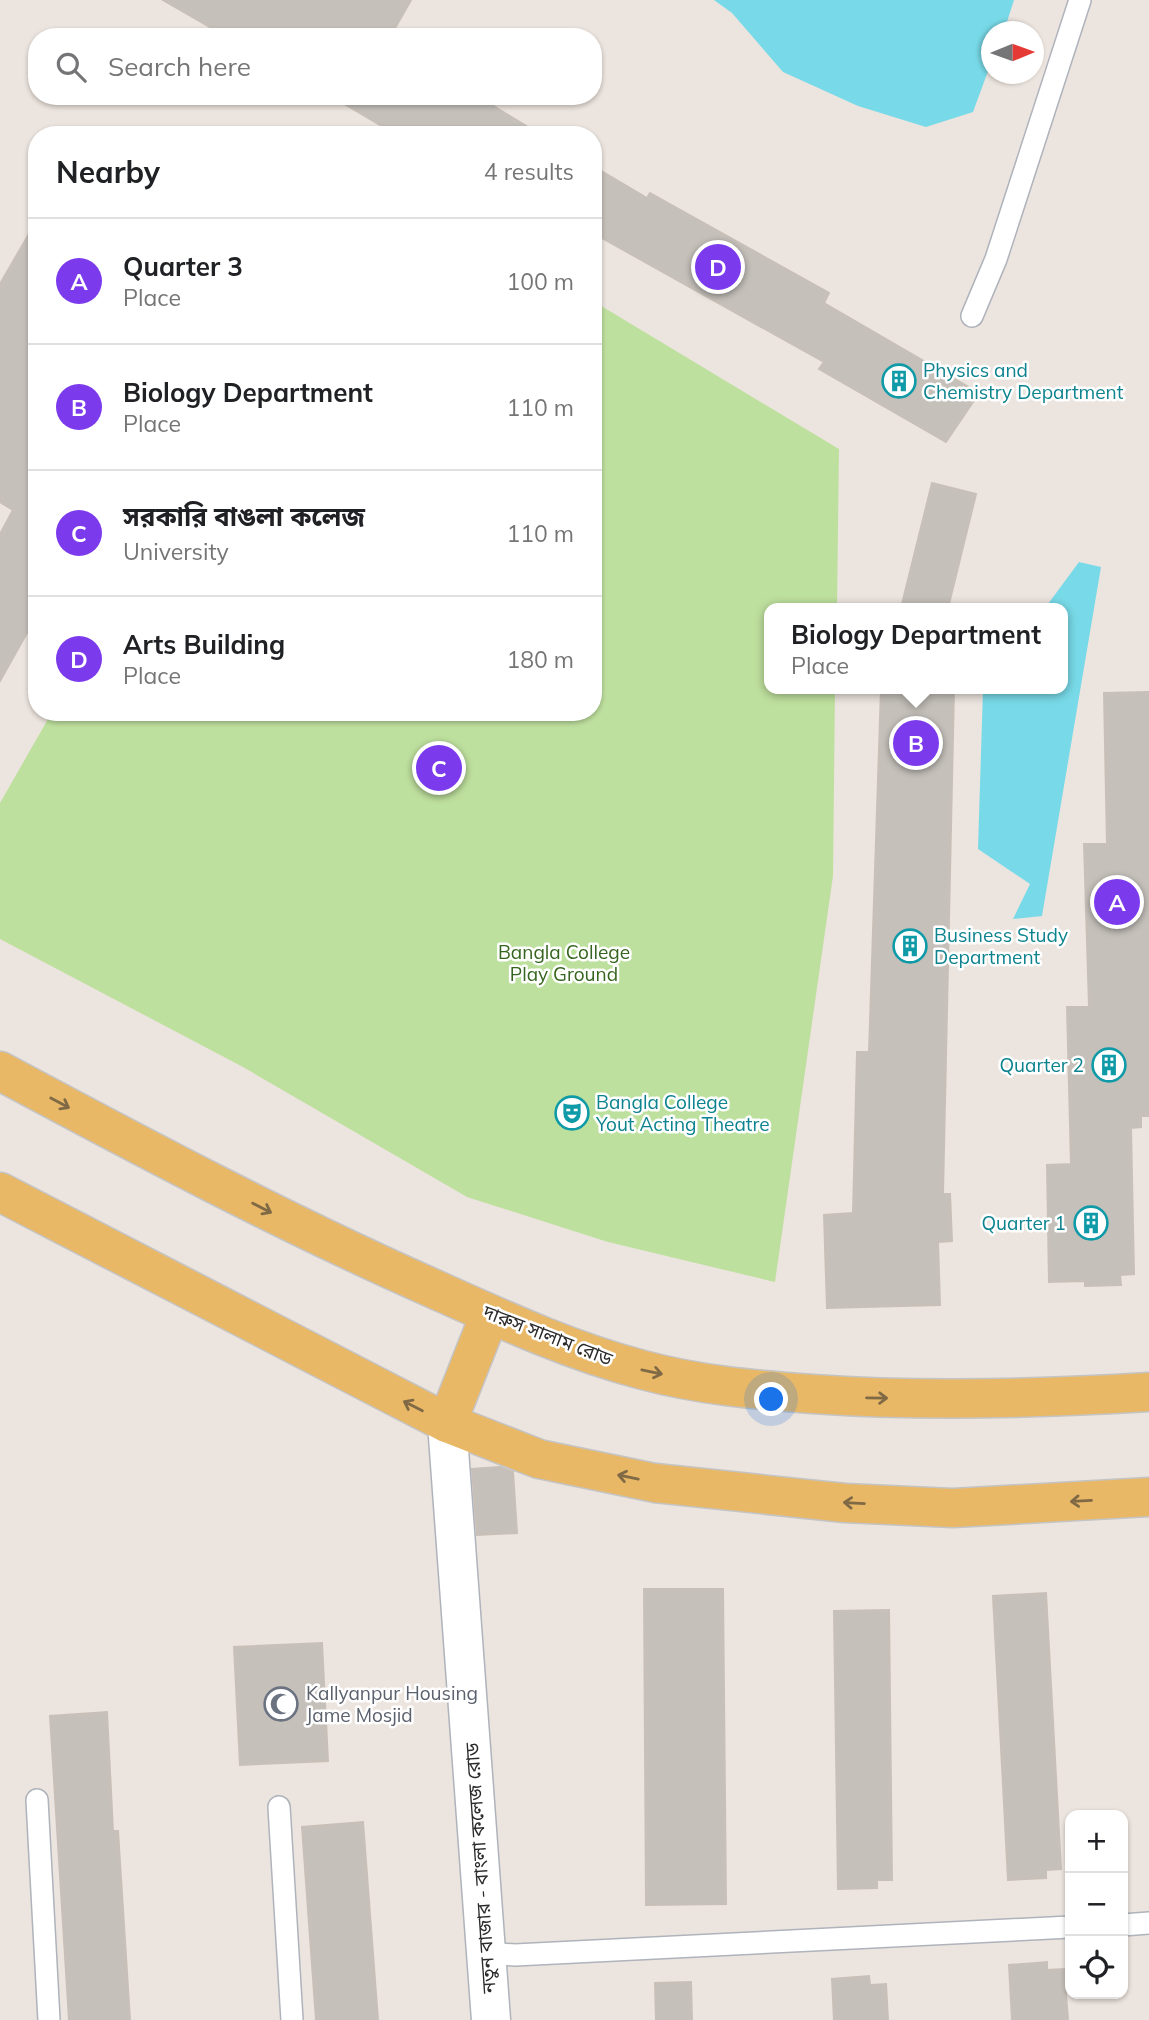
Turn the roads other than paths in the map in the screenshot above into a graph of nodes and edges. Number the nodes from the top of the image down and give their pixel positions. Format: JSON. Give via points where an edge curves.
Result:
{"nodes":[{"id":1,"x":1080,"y":0,"type":"edge"},
{"id":2,"x":972,"y":316,"type":"dead end"},
{"id":3,"x":0,"y":1071,"type":"edge"},
{"id":4,"x":0,"y":1192,"type":"edge"},
{"id":5,"x":490,"y":1314,"type":"junction"},
{"id":6,"x":1149,"y":1392,"type":"edge"},
{"id":7,"x":447,"y":1423,"type":"junction"},
{"id":8,"x":1149,"y":1497,"type":"edge"},
{"id":9,"x":37,"y":1800,"type":"dead end"},
{"id":10,"x":279,"y":1807,"type":"dead end"},
{"id":11,"x":1149,"y":1923,"type":"edge"},
{"id":12,"x":1128,"y":1925,"type":"edge"},
{"id":13,"x":1065,"y":1927,"type":"edge"},
{"id":14,"x":486,"y":1953,"type":"junction"},
{"id":15,"x":49,"y":2020,"type":"edge"},
{"id":16,"x":292,"y":2020,"type":"edge"},
{"id":17,"x":491,"y":2020,"type":"edge"}],
"edges":[{"from":1,"to":2,"type":"lane","via":[[1000,247]]},
{"from":3,"to":5,"type":"main road","name":"দারুস সালাম রোড","one_way":true,"via":[[344,1249]]},
{"from":7,"to":4,"type":"main road","one_way":true},
{"from":5,"to":6,"type":"main road","name":"দারুস সালাম রোড","one_way":true,"via":[[643,1371],[739,1389],[1009,1401]]},
{"from":5,"to":7,"type":"main road"},
{"from":8,"to":7,"type":"main road","one_way":true,"via":[[953,1508],[778,1497],[655,1483],[539,1458]]},
{"from":7,"to":14,"type":"street","name":"নতুন বাজার - বাংলা কলেজ রোড"},
{"from":9,"to":15,"type":"lane"},
{"from":10,"to":16,"type":"lane"},
{"from":11,"to":12,"type":"lane"},
{"from":13,"to":14,"type":"lane"},
{"from":14,"to":17,"type":"street","name":"নতুন বাজার - বাংলা কলেজ রোড"}]}
